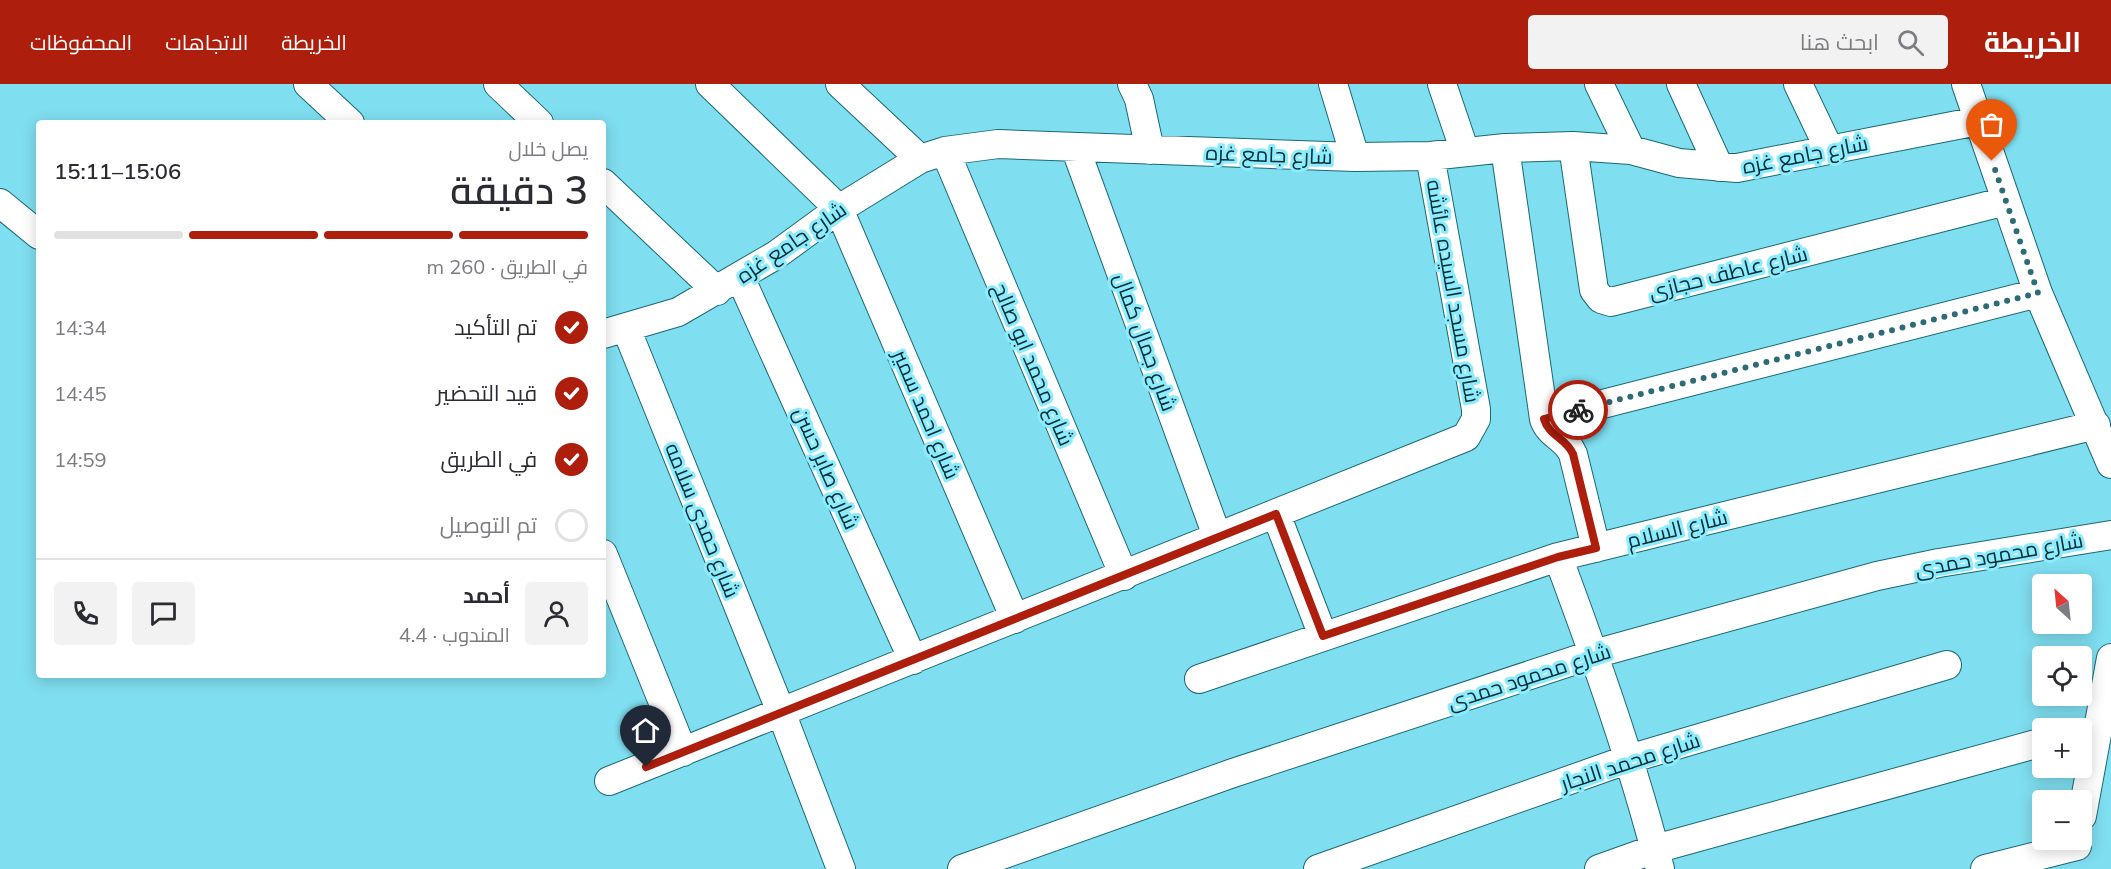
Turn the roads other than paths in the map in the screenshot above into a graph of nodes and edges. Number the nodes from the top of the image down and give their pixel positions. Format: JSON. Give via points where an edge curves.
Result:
{"nodes":[{"id":1,"x":308,"y":84,"type":"edge"},
{"id":2,"x":498,"y":84,"type":"edge"},
{"id":3,"x":710,"y":84,"type":"edge"},
{"id":4,"x":840,"y":84,"type":"edge"},
{"id":5,"x":1132,"y":84,"type":"edge"},
{"id":6,"x":1333,"y":84,"type":"edge"},
{"id":7,"x":1442,"y":84,"type":"edge"},
{"id":8,"x":1599,"y":84,"type":"edge"},
{"id":9,"x":1681,"y":84,"type":"edge"},
{"id":10,"x":1798,"y":84,"type":"edge"},
{"id":11,"x":1966,"y":84,"type":"edge"},
{"id":12,"x":347,"y":120,"type":"edge"},
{"id":13,"x":536,"y":120,"type":"edge"},
{"id":14,"x":1978,"y":121,"type":"junction"},
{"id":15,"x":1574,"y":146,"type":"junction"},
{"id":16,"x":1075,"y":147,"type":"junction"},
{"id":17,"x":1505,"y":148,"type":"junction"},
{"id":18,"x":1150,"y":150,"type":"junction"},
{"id":19,"x":1631,"y":150,"type":"junction"},
{"id":20,"x":1829,"y":150,"type":"junction"},
{"id":21,"x":1465,"y":152,"type":"junction"},
{"id":22,"x":932,"y":155,"type":"junction"},
{"id":23,"x":1430,"y":156,"type":"junction"},
{"id":24,"x":1355,"y":157,"type":"junction"},
{"id":25,"x":1719,"y":167,"type":"junction"},
{"id":26,"x":606,"y":185,"type":"edge"},
{"id":27,"x":2006,"y":201,"type":"junction"},
{"id":28,"x":0,"y":203,"type":"edge"},
{"id":29,"x":839,"y":209,"type":"junction"},
{"id":30,"x":36,"y":233,"type":"edge"},
{"id":31,"x":729,"y":284,"type":"junction"},
{"id":32,"x":2038,"y":293,"type":"junction"},
{"id":33,"x":614,"y":331,"type":"edge"},
{"id":34,"x":1544,"y":419,"type":"junction"},
{"id":35,"x":2096,"y":425,"type":"junction"},
{"id":36,"x":2111,"y":464,"type":"edge"},
{"id":37,"x":1276,"y":514,"type":"junction"},
{"id":38,"x":2111,"y":535,"type":"edge"},
{"id":39,"x":1217,"y":536,"type":"junction"},
{"id":40,"x":1596,"y":548,"type":"junction"},
{"id":41,"x":1558,"y":557,"type":"junction"},
{"id":42,"x":606,"y":561,"type":"edge"},
{"id":43,"x":1124,"y":576,"type":"junction"},
{"id":44,"x":1015,"y":619,"type":"junction"},
{"id":45,"x":1323,"y":636,"type":"junction"},
{"id":46,"x":1594,"y":654,"type":"junction"},
{"id":47,"x":2111,"y":658,"type":"edge"},
{"id":48,"x":913,"y":660,"type":"junction"},
{"id":49,"x":1947,"y":666,"type":"dead end"},
{"id":50,"x":1198,"y":679,"type":"dead end"},
{"id":51,"x":781,"y":712,"type":"junction"},
{"id":52,"x":2096,"y":738,"type":"edge"},
{"id":53,"x":2032,"y":745,"type":"edge"},
{"id":54,"x":683,"y":752,"type":"junction"},
{"id":55,"x":1629,"y":759,"type":"junction"},
{"id":56,"x":609,"y":781,"type":"dead end"},
{"id":57,"x":2087,"y":790,"type":"edge"},
{"id":58,"x":2076,"y":852,"type":"edge"},
{"id":59,"x":1658,"y":859,"type":"edge"},
{"id":60,"x":841,"y":869,"type":"edge"},
{"id":61,"x":962,"y":869,"type":"edge"},
{"id":62,"x":1318,"y":869,"type":"edge"},
{"id":63,"x":1599,"y":869,"type":"edge"},
{"id":64,"x":1985,"y":869,"type":"edge"}],
"edges":[{"from":1,"to":12,"type":"street"},
{"from":2,"to":13,"type":"street"},
{"from":3,"to":29,"type":"street"},
{"from":4,"to":22,"type":"street","name":"شارع محمد ابو صالح"},
{"from":5,"to":18,"type":"street"},
{"from":6,"to":24,"type":"street"},
{"from":7,"to":21,"type":"street"},
{"from":8,"to":19,"type":"street"},
{"from":9,"to":25,"type":"street"},
{"from":10,"to":20,"type":"street"},
{"from":11,"to":14,"type":"street"},
{"from":14,"to":20,"type":"street","name":"شارع جامع غزه"},
{"from":14,"to":27,"type":"street"},
{"from":15,"to":17,"type":"street","name":"شارع جامع غزه"},
{"from":15,"to":19,"type":"street","name":"شارع جامع غزه"},
{"from":15,"to":27,"type":"street","name":"شارع عاطف حجازى","via":[[1594,290],[1601,299],[1611,302]]},
{"from":16,"to":18,"type":"street","name":"شارع جامع غزه"},
{"from":16,"to":22,"type":"street","name":"شارع جامع غزه","via":[[998,144]]},
{"from":16,"to":39,"type":"street","name":"شارع جمال كمال"},
{"from":17,"to":21,"type":"street","name":"شارع جامع غزه"},
{"from":17,"to":34,"type":"street"},
{"from":18,"to":24,"type":"street","name":"شارع جامع غزه"},
{"from":19,"to":25,"type":"street","name":"شارع جامع غزه","via":[[1679,163]]},
{"from":20,"to":25,"type":"street","name":"شارع جامع غزه","via":[[1737,168]]},
{"from":21,"to":23,"type":"street","name":"شارع جامع غزه"},
{"from":22,"to":29,"type":"street","name":"شارع جامع غزه"},
{"from":22,"to":43,"type":"street","name":"شارع محمد ابو صالح"},
{"from":23,"to":24,"type":"street","name":"شارع جامع غزه"},
{"from":23,"to":37,"type":"street","name":"شارع مسجد السيده عائشه","via":[[1476,409],[1472,429],[1467,437]]},
{"from":26,"to":31,"type":"street"},
{"from":27,"to":32,"type":"street"},
{"from":28,"to":30,"type":"street"},
{"from":29,"to":31,"type":"street","name":"شارع جامع غزه"},
{"from":29,"to":44,"type":"street","name":"شارع احمد سمير"},
{"from":31,"to":33,"type":"street","name":"شارع جامع غزه","via":[[678,312]]},
{"from":31,"to":48,"type":"street","name":"شارع صابر حسن"},
{"from":32,"to":34,"type":"street"},
{"from":32,"to":35,"type":"street"},
{"from":33,"to":51,"type":"street","name":"شارع حمدى سلامه"},
{"from":34,"to":40,"type":"street","via":[[1547,428],[1573,454]]},
{"from":35,"to":36,"type":"street"},
{"from":35,"to":40,"type":"street","name":"شارع السلام"},
{"from":37,"to":39,"type":"street","name":"شارع مسجد السيده عائشه"},
{"from":37,"to":45,"type":"street"},
{"from":38,"to":46,"type":"street","name":"شارع محمود حمدى","via":[[1877,576]]},
{"from":39,"to":43,"type":"street","name":"شارع مسجد السيده عائشه"},
{"from":40,"to":41,"type":"street","name":"شارع السلام"},
{"from":41,"to":45,"type":"street","name":"شارع السلام"},
{"from":41,"to":46,"type":"street"},
{"from":42,"to":54,"type":"street"},
{"from":43,"to":44,"type":"street","name":"شارع مسجد السيده عائشه"},
{"from":44,"to":48,"type":"street","name":"شارع مسجد السيده عائشه"},
{"from":45,"to":50,"type":"street","name":"شارع السلام"},
{"from":46,"to":55,"type":"street"},
{"from":46,"to":61,"type":"street","name":"شارع محمود حمدى","via":[[1233,773]]},
{"from":47,"to":52,"type":"street"},
{"from":48,"to":51,"type":"street","name":"شارع مسجد السيده عائشه"},
{"from":49,"to":55,"type":"street","name":"شارع محمد النجار"},
{"from":51,"to":54,"type":"street","name":"شارع مسجد السيده عائشه"},
{"from":51,"to":60,"type":"street","name":"شارع حمدى سلامه"},
{"from":52,"to":57,"type":"street"},
{"from":53,"to":59,"type":"street"},
{"from":54,"to":56,"type":"street","name":"شارع مسجد السيده عائشه"},
{"from":55,"to":59,"type":"street"},
{"from":55,"to":62,"type":"street","name":"شارع محمد النجار"},
{"from":58,"to":64,"type":"street"},
{"from":59,"to":63,"type":"street"}]}
